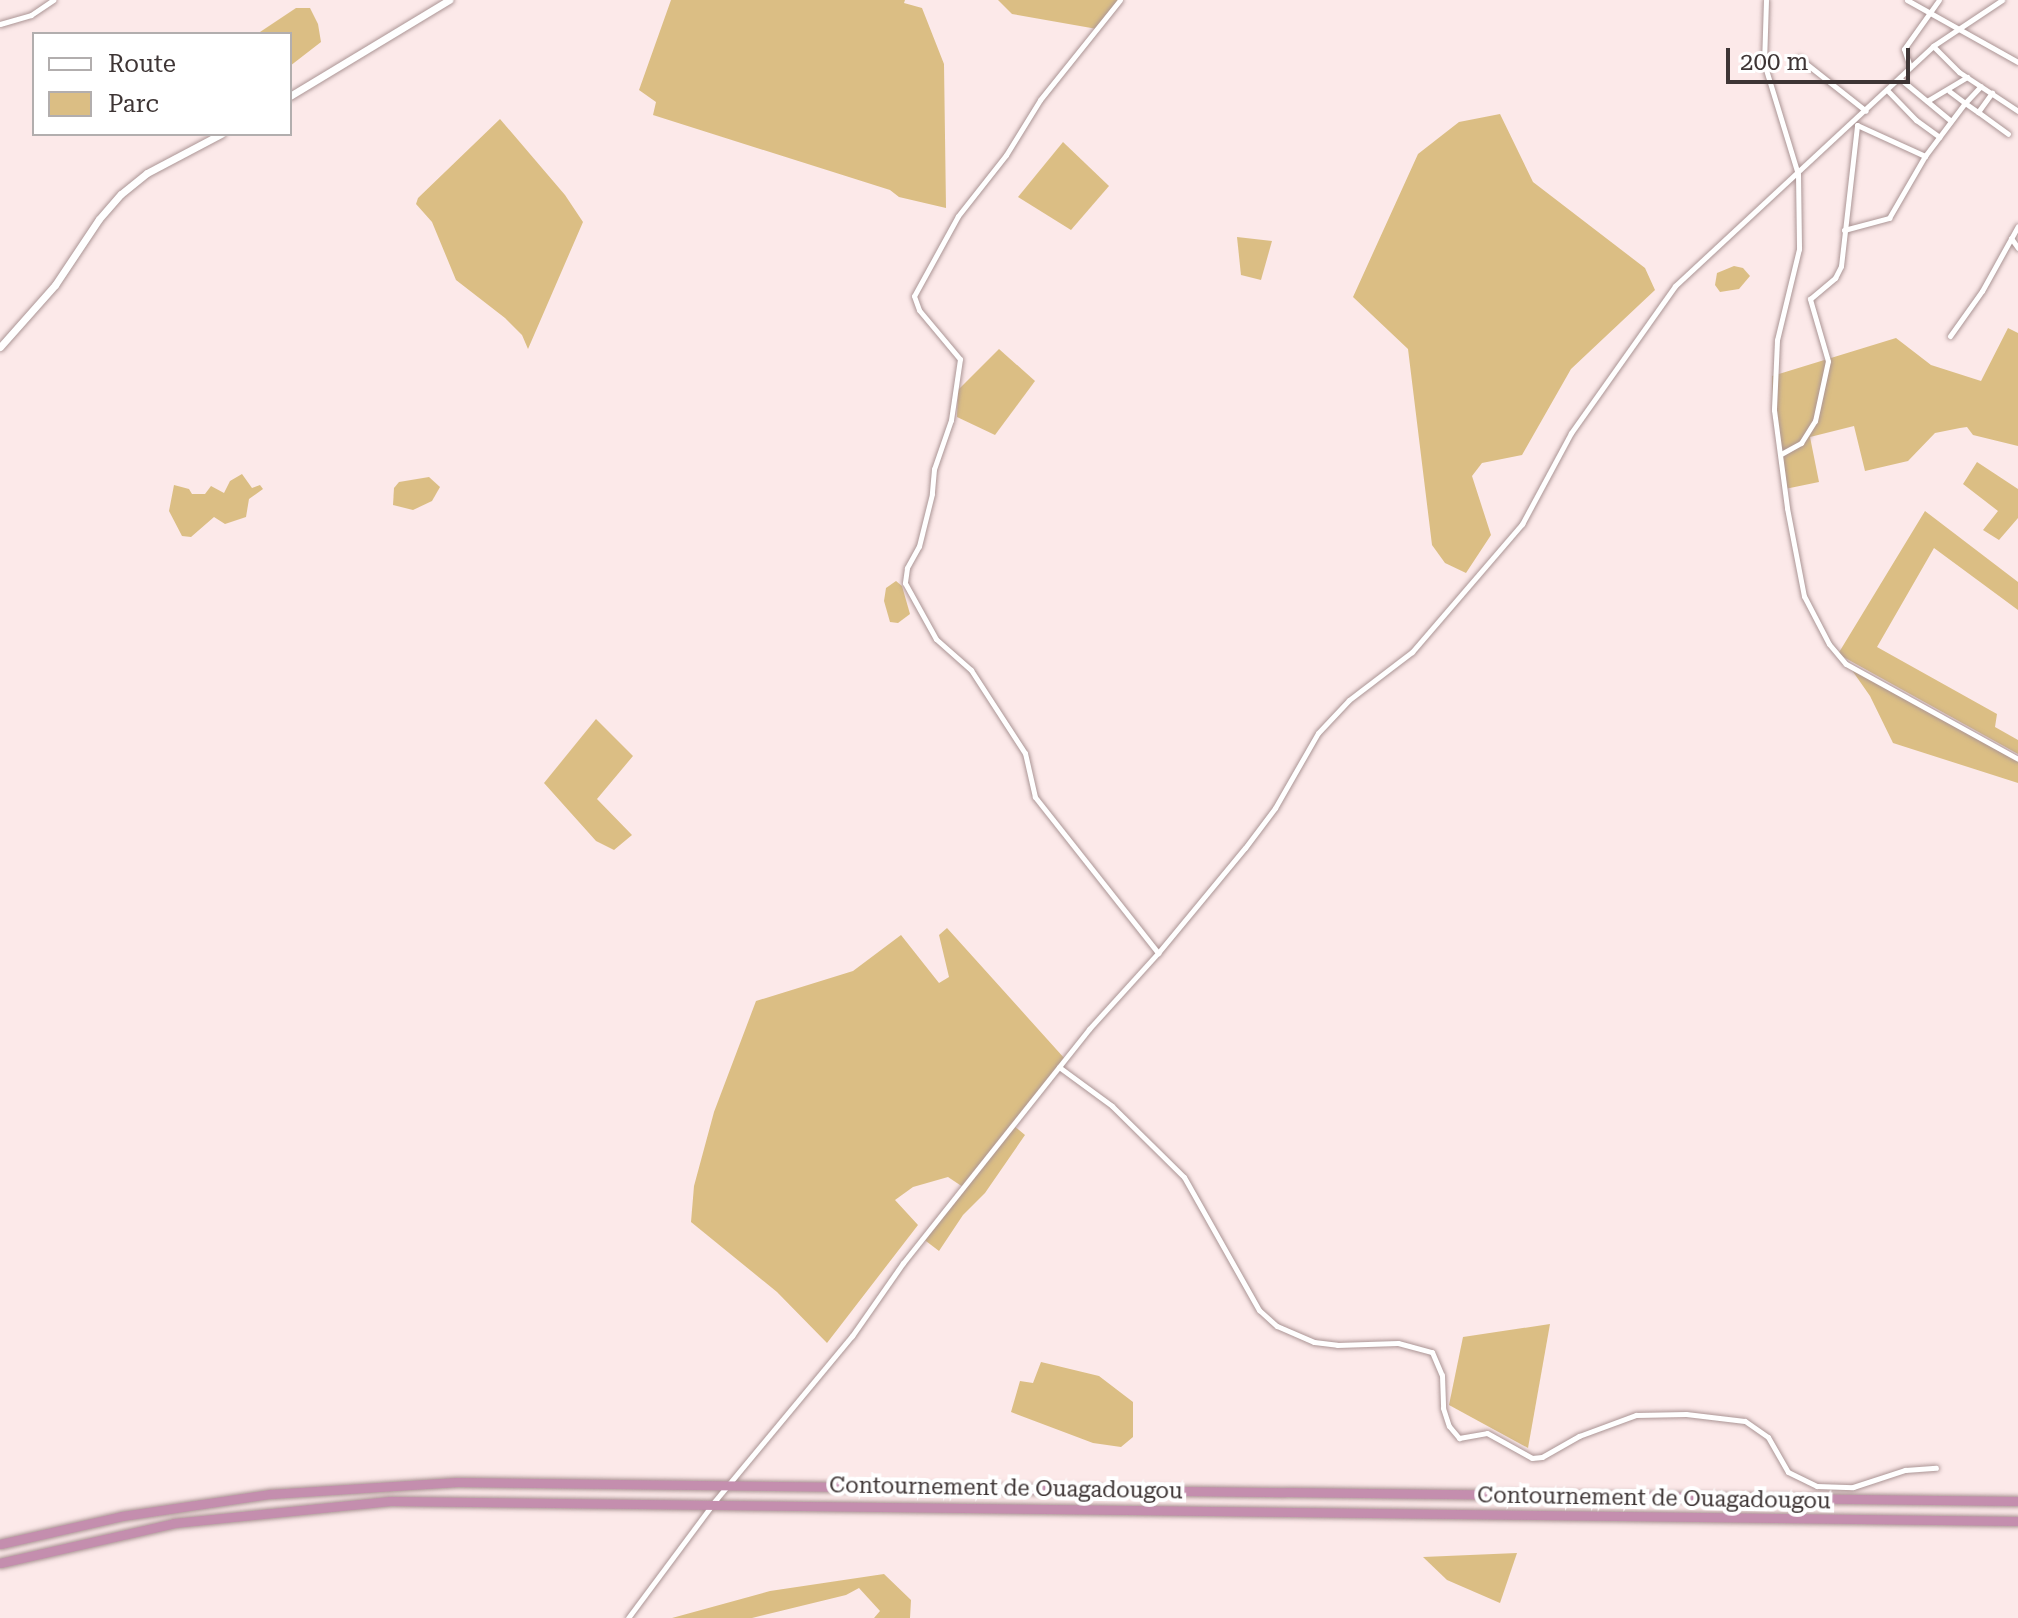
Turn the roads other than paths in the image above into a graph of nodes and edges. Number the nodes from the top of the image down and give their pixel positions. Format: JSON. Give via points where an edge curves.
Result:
{"nodes":[{"id":1,"x":53,"y":0,"type":"edge"},
{"id":2,"x":449,"y":0,"type":"edge"},
{"id":3,"x":1120,"y":0,"type":"edge"},
{"id":4,"x":1766,"y":0,"type":"edge"},
{"id":5,"x":1907,"y":0,"type":"edge"},
{"id":6,"x":1939,"y":0,"type":"edge"},
{"id":7,"x":2002,"y":0,"type":"edge"},
{"id":8,"x":1930,"y":11,"type":"junction"},
{"id":9,"x":0,"y":24,"type":"edge"},
{"id":10,"x":1960,"y":27,"type":"junction"},
{"id":11,"x":1933,"y":46,"type":"junction"},
{"id":12,"x":1799,"y":58,"type":"dead end"},
{"id":13,"x":2018,"y":62,"type":"edge"},
{"id":14,"x":1910,"y":67,"type":"junction"},
{"id":15,"x":1967,"y":77,"type":"junction"},
{"id":16,"x":1899,"y":78,"type":"junction"},
{"id":17,"x":1981,"y":86,"type":"junction"},
{"id":18,"x":1887,"y":90,"type":"junction"},
{"id":19,"x":1949,"y":91,"type":"junction"},
{"id":20,"x":1992,"y":93,"type":"junction"},
{"id":21,"x":292,"y":95,"type":"edge"},
{"id":22,"x":1937,"y":97,"type":"junction"},
{"id":23,"x":1927,"y":101,"type":"junction"},
{"id":24,"x":1965,"y":103,"type":"junction"},
{"id":25,"x":1936,"y":107,"type":"junction"},
{"id":26,"x":1866,"y":111,"type":"junction"},
{"id":27,"x":2018,"y":111,"type":"edge"},
{"id":28,"x":1978,"y":112,"type":"junction"},
{"id":29,"x":1951,"y":121,"type":"junction"},
{"id":30,"x":1855,"y":124,"type":"junction"},
{"id":31,"x":2008,"y":134,"type":"dead end"},
{"id":32,"x":217,"y":136,"type":"edge"},
{"id":33,"x":1939,"y":137,"type":"junction"},
{"id":34,"x":1925,"y":156,"type":"junction"},
{"id":35,"x":1798,"y":174,"type":"junction"},
{"id":36,"x":2018,"y":226,"type":"edge"},
{"id":37,"x":1844,"y":230,"type":"junction"},
{"id":38,"x":2011,"y":238,"type":"junction"},
{"id":39,"x":2018,"y":248,"type":"edge"},
{"id":40,"x":1950,"y":336,"type":"dead end"},
{"id":41,"x":0,"y":347,"type":"edge"},
{"id":42,"x":1781,"y":454,"type":"junction"},
{"id":43,"x":2018,"y":759,"type":"edge"},
{"id":44,"x":1158,"y":953,"type":"junction"},
{"id":45,"x":1059,"y":1067,"type":"junction"},
{"id":46,"x":1936,"y":1468,"type":"dead end"},
{"id":47,"x":728,"y":1486,"type":"junction"},
{"id":48,"x":2018,"y":1501,"type":"edge"},
{"id":49,"x":714,"y":1502,"type":"junction"},
{"id":50,"x":2018,"y":1521,"type":"edge"},
{"id":51,"x":0,"y":1544,"type":"edge"},
{"id":52,"x":0,"y":1563,"type":"edge"},
{"id":53,"x":628,"y":1618,"type":"edge"}],
"edges":[{"from":1,"to":9,"type":"street","via":[[31,15]]},
{"from":2,"to":21,"type":"street"},
{"from":3,"to":44,"type":"street","via":[[958,216],[914,296],[919,310],[960,359],[951,420],[905,583],[936,639],[971,670],[1025,753],[1035,797]]},
{"from":4,"to":35,"type":"street","via":[[1764,63]]},
{"from":5,"to":8,"type":"street"},
{"from":6,"to":8,"type":"street"},
{"from":7,"to":10,"type":"street"},
{"from":8,"to":10,"type":"street"},
{"from":8,"to":14,"type":"street","via":[[1904,49]]},
{"from":10,"to":11,"type":"street"},
{"from":10,"to":13,"type":"street"},
{"from":11,"to":14,"type":"street"},
{"from":11,"to":15,"type":"street"},
{"from":12,"to":26,"type":"street"},
{"from":14,"to":16,"type":"street"},
{"from":15,"to":17,"type":"street"},
{"from":15,"to":19,"type":"street"},
{"from":16,"to":18,"type":"street"},
{"from":16,"to":23,"type":"street"},
{"from":17,"to":20,"type":"street"},
{"from":17,"to":24,"type":"street"},
{"from":18,"to":26,"type":"street"},
{"from":18,"to":33,"type":"street"},
{"from":19,"to":22,"type":"street"},
{"from":19,"to":24,"type":"street"},
{"from":20,"to":27,"type":"street"},
{"from":20,"to":28,"type":"street"},
{"from":22,"to":23,"type":"street"},
{"from":22,"to":25,"type":"street"},
{"from":23,"to":25,"type":"street"},
{"from":24,"to":28,"type":"street"},
{"from":24,"to":29,"type":"street"},
{"from":25,"to":29,"type":"street"},
{"from":26,"to":30,"type":"street"},
{"from":28,"to":31,"type":"street"},
{"from":29,"to":33,"type":"street"},
{"from":30,"to":34,"type":"street"},
{"from":30,"to":35,"type":"street"},
{"from":30,"to":37,"type":"street"},
{"from":32,"to":41,"type":"street","via":[[147,173],[121,194],[55,285]]},
{"from":33,"to":34,"type":"street"},
{"from":34,"to":37,"type":"street","via":[[1889,218]]},
{"from":35,"to":42,"type":"street","via":[[1799,249],[1775,359],[1774,410]]},
{"from":35,"to":44,"type":"street","via":[[1675,286],[1571,433],[1522,524],[1412,652],[1349,700],[1318,733],[1275,808]]},
{"from":36,"to":38,"type":"street"},
{"from":37,"to":42,"type":"street","via":[[1839,273],[1810,299],[1828,361],[1815,421],[1801,443]]},
{"from":38,"to":39,"type":"street"},
{"from":38,"to":40,"type":"street"},
{"from":42,"to":43,"type":"street","via":[[1801,586],[1840,660]]},
{"from":44,"to":45,"type":"street"},
{"from":45,"to":46,"type":"street","via":[[1122,1115],[1184,1177],[1259,1310],[1277,1326],[1314,1342],[1398,1343],[1432,1352],[1442,1375],[1446,1417],[1459,1438],[1487,1433],[1532,1458],[1542,1457],[1579,1436],[1636,1415],[1686,1414],[1745,1421],[1768,1437],[1788,1472],[1817,1486],[1853,1487],[1905,1470]]},
{"from":45,"to":47,"type":"street","via":[[903,1263],[852,1336]]},
{"from":47,"to":48,"type":"highway","name":"Contournement de Ouagadougou"},
{"from":47,"to":49,"type":"street"},
{"from":47,"to":51,"type":"highway","name":"Contournement de Ouagadougou","via":[[457,1482],[343,1487],[122,1516]]},
{"from":49,"to":50,"type":"highway","name":"Contournement de Ouagadougou"},
{"from":49,"to":52,"type":"highway","name":"Contournement de Ouagadougou","via":[[390,1501],[296,1509],[174,1523]]},
{"from":49,"to":53,"type":"street"}]}
